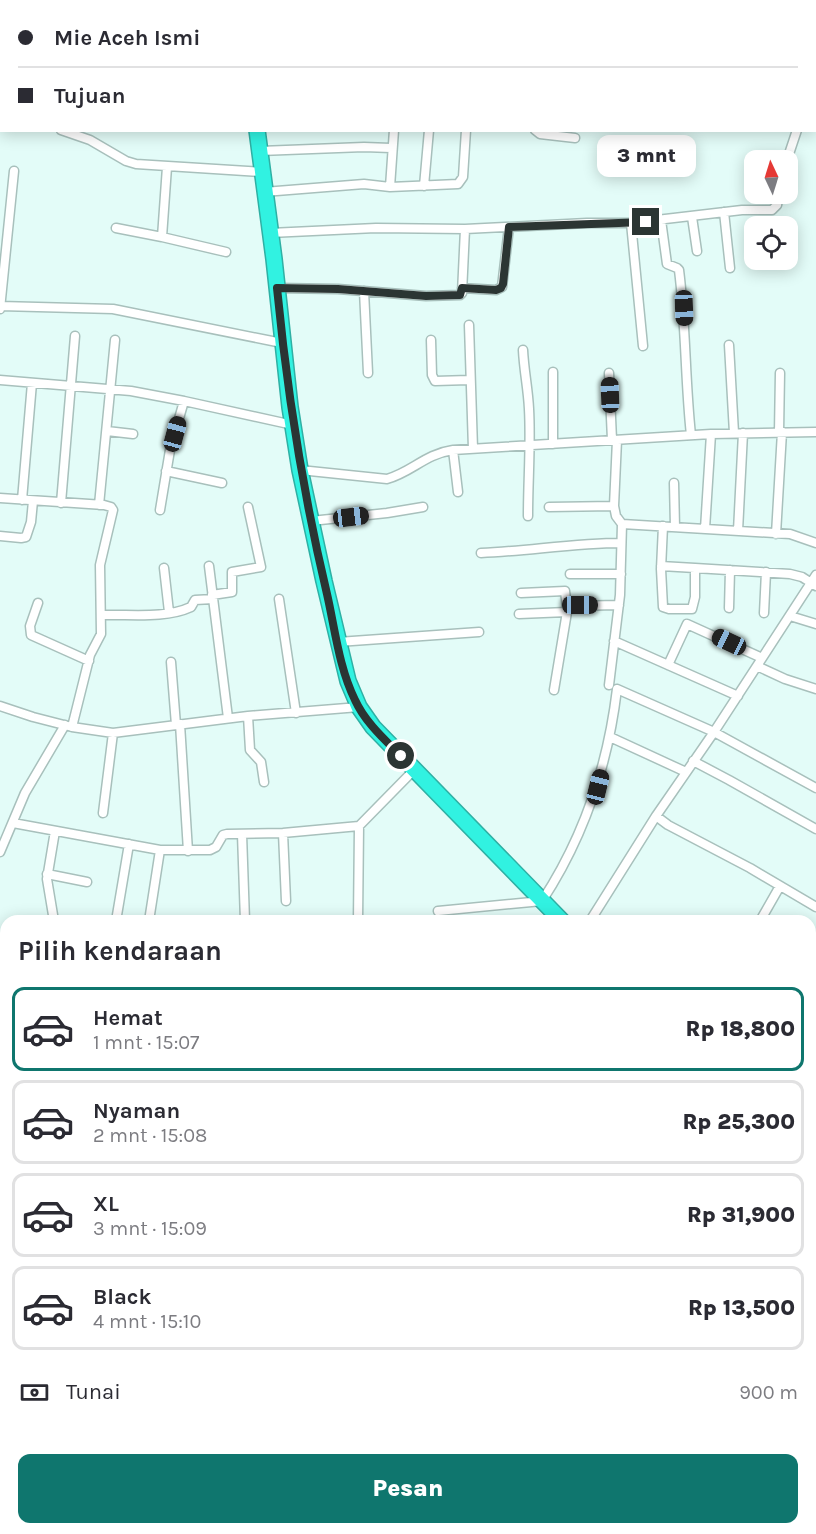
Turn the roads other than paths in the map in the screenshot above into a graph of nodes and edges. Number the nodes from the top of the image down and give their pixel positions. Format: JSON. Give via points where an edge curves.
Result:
{"nodes":[{"id":1,"x":67,"y":132,"type":"edge"},
{"id":2,"x":257,"y":132,"type":"edge"},
{"id":3,"x":394,"y":132,"type":"edge"},
{"id":4,"x":429,"y":132,"type":"edge"},
{"id":5,"x":466,"y":132,"type":"edge"},
{"id":6,"x":537,"y":132,"type":"edge"},
{"id":7,"x":795,"y":132,"type":"edge"},
{"id":8,"x":575,"y":138,"type":"dead end"},
{"id":9,"x":391,"y":148,"type":"junction"},
{"id":10,"x":790,"y":150,"type":"edge"},
{"id":11,"x":260,"y":151,"type":"junction"},
{"id":12,"x":167,"y":167,"type":"junction"},
{"id":13,"x":14,"y":171,"type":"dead end"},
{"id":14,"x":262,"y":172,"type":"junction"},
{"id":15,"x":424,"y":186,"type":"junction"},
{"id":16,"x":390,"y":187,"type":"junction"},
{"id":17,"x":264,"y":192,"type":"junction"},
{"id":18,"x":777,"y":204,"type":"edge"},
{"id":19,"x":724,"y":212,"type":"junction"},
{"id":20,"x":692,"y":217,"type":"junction"},
{"id":21,"x":661,"y":220,"type":"junction"},
{"id":22,"x":631,"y":223,"type":"junction"},
{"id":23,"x":509,"y":227,"type":"junction"},
{"id":24,"x":116,"y":228,"type":"dead end"},
{"id":25,"x":465,"y":229,"type":"junction"},
{"id":26,"x":270,"y":233,"type":"junction"},
{"id":27,"x":162,"y":237,"type":"junction"},
{"id":28,"x":697,"y":251,"type":"dead end"},
{"id":29,"x":225,"y":252,"type":"dead end"},
{"id":30,"x":730,"y":268,"type":"dead end"},
{"id":31,"x":277,"y":288,"type":"junction"},
{"id":32,"x":462,"y":288,"type":"junction"},
{"id":33,"x":364,"y":291,"type":"junction"},
{"id":34,"x":0,"y":308,"type":"edge"},
{"id":35,"x":469,"y":325,"type":"dead end"},
{"id":36,"x":75,"y":336,"type":"dead end"},
{"id":37,"x":115,"y":340,"type":"dead end"},
{"id":38,"x":431,"y":340,"type":"dead end"},
{"id":39,"x":282,"y":343,"type":"junction"},
{"id":40,"x":729,"y":345,"type":"dead end"},
{"id":41,"x":643,"y":346,"type":"dead end"},
{"id":42,"x":523,"y":350,"type":"dead end"},
{"id":43,"x":553,"y":372,"type":"dead end"},
{"id":44,"x":368,"y":373,"type":"dead end"},
{"id":45,"x":609,"y":373,"type":"dead end"},
{"id":46,"x":780,"y":373,"type":"dead end"},
{"id":47,"x":0,"y":380,"type":"edge"},
{"id":48,"x":469,"y":380,"type":"junction"},
{"id":49,"x":32,"y":383,"type":"junction"},
{"id":50,"x":71,"y":386,"type":"junction"},
{"id":51,"x":109,"y":389,"type":"junction"},
{"id":52,"x":184,"y":401,"type":"junction"},
{"id":53,"x":293,"y":425,"type":"junction"},
{"id":54,"x":107,"y":431,"type":"junction"},
{"id":55,"x":781,"y":432,"type":"junction"},
{"id":56,"x":816,"y":432,"type":"edge"},
{"id":57,"x":739,"y":433,"type":"junction"},
{"id":58,"x":134,"y":434,"type":"dead end"},
{"id":59,"x":711,"y":434,"type":"junction"},
{"id":60,"x":692,"y":435,"type":"junction"},
{"id":61,"x":614,"y":440,"type":"junction"},
{"id":62,"x":553,"y":444,"type":"junction"},
{"id":63,"x":528,"y":445,"type":"junction"},
{"id":64,"x":473,"y":448,"type":"junction"},
{"id":65,"x":453,"y":450,"type":"junction"},
{"id":66,"x":300,"y":470,"type":"junction"},
{"id":67,"x":166,"y":471,"type":"junction"},
{"id":68,"x":222,"y":483,"type":"dead end"},
{"id":69,"x":674,"y":483,"type":"dead end"},
{"id":70,"x":458,"y":492,"type":"dead end"},
{"id":71,"x":0,"y":498,"type":"edge"},
{"id":72,"x":22,"y":500,"type":"junction"},
{"id":73,"x":33,"y":501,"type":"junction"},
{"id":74,"x":61,"y":503,"type":"junction"},
{"id":75,"x":99,"y":505,"type":"junction"},
{"id":76,"x":614,"y":506,"type":"junction"},
{"id":77,"x":248,"y":507,"type":"dead end"},
{"id":78,"x":423,"y":507,"type":"dead end"},
{"id":79,"x":549,"y":507,"type":"dead end"},
{"id":80,"x":160,"y":510,"type":"dead end"},
{"id":81,"x":528,"y":516,"type":"dead end"},
{"id":82,"x":311,"y":521,"type":"junction"},
{"id":83,"x":622,"y":524,"type":"junction"},
{"id":84,"x":663,"y":526,"type":"junction"},
{"id":85,"x":675,"y":527,"type":"junction"},
{"id":86,"x":705,"y":529,"type":"junction"},
{"id":87,"x":738,"y":531,"type":"junction"},
{"id":88,"x":776,"y":534,"type":"junction"},
{"id":89,"x":0,"y":536,"type":"edge"},
{"id":90,"x":621,"y":543,"type":"junction"},
{"id":91,"x":816,"y":543,"type":"edge"},
{"id":92,"x":481,"y":553,"type":"dead end"},
{"id":93,"x":661,"y":566,"type":"junction"},
{"id":94,"x":209,"y":567,"type":"dead end"},
{"id":95,"x":164,"y":568,"type":"dead end"},
{"id":96,"x":696,"y":568,"type":"junction"},
{"id":97,"x":730,"y":570,"type":"junction"},
{"id":98,"x":766,"y":572,"type":"junction"},
{"id":99,"x":570,"y":574,"type":"dead end"},
{"id":100,"x":621,"y":574,"type":"junction"},
{"id":101,"x":816,"y":575,"type":"edge"},
{"id":102,"x":813,"y":585,"type":"edge"},
{"id":103,"x":521,"y":593,"type":"dead end"},
{"id":104,"x":212,"y":597,"type":"junction"},
{"id":105,"x":279,"y":599,"type":"dead end"},
{"id":106,"x":38,"y":603,"type":"dead end"},
{"id":107,"x":619,"y":605,"type":"junction"},
{"id":108,"x":729,"y":608,"type":"dead end"},
{"id":109,"x":567,"y":610,"type":"junction"},
{"id":110,"x":170,"y":612,"type":"junction"},
{"id":111,"x":764,"y":613,"type":"dead end"},
{"id":112,"x":519,"y":614,"type":"dead end"},
{"id":113,"x":102,"y":615,"type":"junction"},
{"id":114,"x":790,"y":616,"type":"junction"},
{"id":115,"x":816,"y":624,"type":"edge"},
{"id":116,"x":479,"y":632,"type":"dead end"},
{"id":117,"x":614,"y":641,"type":"junction"},
{"id":118,"x":338,"y":642,"type":"junction"},
{"id":119,"x":89,"y":661,"type":"junction"},
{"id":120,"x":171,"y":662,"type":"dead end"},
{"id":121,"x":668,"y":665,"type":"junction"},
{"id":122,"x":763,"y":666,"type":"junction"},
{"id":123,"x":609,"y":685,"type":"dead end"},
{"id":124,"x":816,"y":689,"type":"edge"},
{"id":125,"x":554,"y":690,"type":"dead end"},
{"id":126,"x":738,"y":696,"type":"junction"},
{"id":127,"x":0,"y":706,"type":"edge"},
{"id":128,"x":359,"y":707,"type":"junction"},
{"id":129,"x":296,"y":713,"type":"junction"},
{"id":130,"x":248,"y":716,"type":"junction"},
{"id":131,"x":228,"y":718,"type":"junction"},
{"id":132,"x":178,"y":725,"type":"junction"},
{"id":133,"x":68,"y":726,"type":"junction"},
{"id":134,"x":113,"y":733,"type":"junction"},
{"id":135,"x":718,"y":735,"type":"junction"},
{"id":136,"x":610,"y":737,"type":"junction"},
{"id":137,"x":698,"y":764,"type":"junction"},
{"id":138,"x":414,"y":770,"type":"junction"},
{"id":139,"x":686,"y":772,"type":"junction"},
{"id":140,"x":264,"y":782,"type":"dead end"},
{"id":141,"x":816,"y":788,"type":"edge"},
{"id":142,"x":103,"y":813,"type":"dead end"},
{"id":143,"x":658,"y":817,"type":"junction"},
{"id":144,"x":13,"y":823,"type":"junction"},
{"id":145,"x":359,"y":826,"type":"junction"},
{"id":146,"x":816,"y":829,"type":"edge"},
{"id":147,"x":55,"y":831,"type":"junction"},
{"id":148,"x":283,"y":833,"type":"junction"},
{"id":149,"x":242,"y":834,"type":"junction"},
{"id":150,"x":3,"y":836,"type":"edge"},
{"id":151,"x":129,"y":844,"type":"junction"},
{"id":152,"x":160,"y":850,"type":"junction"},
{"id":153,"x":188,"y":851,"type":"junction"},
{"id":154,"x":0,"y":852,"type":"edge"},
{"id":155,"x":47,"y":873,"type":"junction"},
{"id":156,"x":87,"y":882,"type":"dead end"},
{"id":157,"x":780,"y":886,"type":"junction"},
{"id":158,"x":286,"y":901,"type":"dead end"},
{"id":159,"x":542,"y":901,"type":"junction"},
{"id":160,"x":816,"y":907,"type":"edge"},
{"id":161,"x":438,"y":910,"type":"dead end"},
{"id":162,"x":53,"y":915,"type":"edge"},
{"id":163,"x":117,"y":915,"type":"edge"},
{"id":164,"x":150,"y":915,"type":"edge"},
{"id":165,"x":245,"y":915,"type":"edge"},
{"id":166,"x":358,"y":915,"type":"edge"},
{"id":167,"x":556,"y":915,"type":"edge"},
{"id":168,"x":594,"y":915,"type":"edge"},
{"id":169,"x":763,"y":915,"type":"edge"}],
"edges":[{"from":1,"to":12,"type":"street","via":[[90,140],[126,161]]},
{"from":2,"to":11,"type":"highway"},
{"from":3,"to":9,"type":"street"},
{"from":4,"to":15,"type":"street"},
{"from":5,"to":15,"type":"street","via":[[460,183]]},
{"from":6,"to":8,"type":"street"},
{"from":7,"to":10,"type":"street"},
{"from":9,"to":11,"type":"street"},
{"from":9,"to":16,"type":"street"},
{"from":11,"to":14,"type":"highway"},
{"from":12,"to":14,"type":"street"},
{"from":12,"to":27,"type":"street"},
{"from":13,"to":34,"type":"street"},
{"from":14,"to":17,"type":"highway"},
{"from":15,"to":16,"type":"street"},
{"from":16,"to":17,"type":"street","via":[[364,184]]},
{"from":17,"to":26,"type":"highway"},
{"from":18,"to":19,"type":"street","via":[[773,210]]},
{"from":19,"to":20,"type":"street"},
{"from":19,"to":30,"type":"street"},
{"from":20,"to":21,"type":"street"},
{"from":20,"to":28,"type":"street"},
{"from":21,"to":22,"type":"street"},
{"from":21,"to":60,"type":"street","via":[[667,264],[679,270]]},
{"from":22,"to":23,"type":"street"},
{"from":22,"to":41,"type":"street"},
{"from":23,"to":25,"type":"street"},
{"from":23,"to":32,"type":"street","via":[[502,287]]},
{"from":24,"to":27,"type":"street"},
{"from":25,"to":26,"type":"street"},
{"from":25,"to":32,"type":"street"},
{"from":26,"to":31,"type":"highway"},
{"from":27,"to":29,"type":"street"},
{"from":31,"to":33,"type":"street"},
{"from":31,"to":39,"type":"highway"},
{"from":32,"to":33,"type":"street","via":[[460,295],[450,296]]},
{"from":33,"to":44,"type":"street"},
{"from":34,"to":39,"type":"street","via":[[113,309]]},
{"from":35,"to":48,"type":"street"},
{"from":36,"to":50,"type":"street"},
{"from":37,"to":51,"type":"street"},
{"from":38,"to":48,"type":"street","via":[[434,379]]},
{"from":39,"to":53,"type":"highway"},
{"from":40,"to":57,"type":"street"},
{"from":42,"to":63,"type":"street","via":[[529,399]]},
{"from":43,"to":62,"type":"street"},
{"from":45,"to":61,"type":"street"},
{"from":46,"to":55,"type":"street"},
{"from":47,"to":49,"type":"street"},
{"from":48,"to":64,"type":"street"},
{"from":49,"to":50,"type":"street"},
{"from":49,"to":72,"type":"street"},
{"from":50,"to":51,"type":"street"},
{"from":50,"to":74,"type":"street"},
{"from":51,"to":52,"type":"street"},
{"from":51,"to":54,"type":"street"},
{"from":52,"to":53,"type":"street"},
{"from":52,"to":67,"type":"street"},
{"from":53,"to":66,"type":"highway"},
{"from":54,"to":58,"type":"street"},
{"from":54,"to":75,"type":"street"},
{"from":55,"to":56,"type":"street"},
{"from":55,"to":57,"type":"street"},
{"from":55,"to":88,"type":"street"},
{"from":57,"to":59,"type":"street"},
{"from":57,"to":87,"type":"street"},
{"from":59,"to":60,"type":"street"},
{"from":59,"to":86,"type":"street"},
{"from":60,"to":61,"type":"street"},
{"from":61,"to":62,"type":"street"},
{"from":61,"to":76,"type":"street"},
{"from":62,"to":63,"type":"street"},
{"from":63,"to":64,"type":"street"},
{"from":63,"to":81,"type":"street"},
{"from":64,"to":65,"type":"street"},
{"from":65,"to":66,"type":"street","via":[[435,454],[387,479]]},
{"from":65,"to":70,"type":"street"},
{"from":66,"to":82,"type":"highway"},
{"from":67,"to":68,"type":"street"},
{"from":67,"to":80,"type":"street"},
{"from":69,"to":85,"type":"street"},
{"from":71,"to":72,"type":"street"},
{"from":72,"to":73,"type":"street"},
{"from":73,"to":74,"type":"street"},
{"from":73,"to":89,"type":"street","via":[[26,537]]},
{"from":74,"to":75,"type":"street"},
{"from":75,"to":113,"type":"street","via":[[114,510],[100,565]]},
{"from":76,"to":79,"type":"street"},
{"from":76,"to":83,"type":"street"},
{"from":77,"to":104,"type":"street","via":[[261,568],[232,572],[232,592]]},
{"from":78,"to":82,"type":"street"},
{"from":82,"to":118,"type":"highway"},
{"from":83,"to":84,"type":"street"},
{"from":83,"to":90,"type":"street"},
{"from":84,"to":85,"type":"street"},
{"from":84,"to":93,"type":"street"},
{"from":85,"to":86,"type":"street"},
{"from":86,"to":87,"type":"street"},
{"from":87,"to":88,"type":"street"},
{"from":88,"to":91,"type":"street","via":[[795,535]]},
{"from":90,"to":92,"type":"street"},
{"from":90,"to":100,"type":"street"},
{"from":93,"to":96,"type":"street"},
{"from":93,"to":96,"type":"street","via":[[662,604],[666,609],[693,608]]},
{"from":94,"to":104,"type":"street"},
{"from":95,"to":110,"type":"street"},
{"from":96,"to":97,"type":"street"},
{"from":97,"to":98,"type":"street"},
{"from":97,"to":108,"type":"street"},
{"from":98,"to":102,"type":"street","via":[[800,576]]},
{"from":98,"to":111,"type":"street"},
{"from":99,"to":100,"type":"street"},
{"from":100,"to":107,"type":"street"},
{"from":101,"to":102,"type":"street"},
{"from":102,"to":114,"type":"street"},
{"from":103,"to":109,"type":"street","via":[[565,591]]},
{"from":104,"to":110,"type":"street"},
{"from":104,"to":131,"type":"street"},
{"from":105,"to":129,"type":"street"},
{"from":106,"to":119,"type":"street","via":[[30,626],[32,635]]},
{"from":107,"to":109,"type":"street","via":[[574,605]]},
{"from":107,"to":117,"type":"street"},
{"from":109,"to":112,"type":"street"},
{"from":109,"to":125,"type":"street"},
{"from":110,"to":113,"type":"street"},
{"from":113,"to":119,"type":"street","via":[[100,639]]},
{"from":114,"to":115,"type":"street"},
{"from":114,"to":122,"type":"street"},
{"from":116,"to":118,"type":"street"},
{"from":117,"to":121,"type":"street"},
{"from":117,"to":123,"type":"street"},
{"from":118,"to":128,"type":"highway"},
{"from":119,"to":133,"type":"street"},
{"from":120,"to":132,"type":"street"},
{"from":121,"to":122,"type":"street","via":[[687,624]]},
{"from":121,"to":126,"type":"street"},
{"from":122,"to":124,"type":"street"},
{"from":122,"to":126,"type":"street"},
{"from":126,"to":135,"type":"street"},
{"from":127,"to":133,"type":"street"},
{"from":128,"to":129,"type":"street"},
{"from":128,"to":138,"type":"highway"},
{"from":129,"to":130,"type":"street"},
{"from":130,"to":131,"type":"street"},
{"from":130,"to":140,"type":"street","via":[[250,750],[261,762]]},
{"from":131,"to":132,"type":"street"},
{"from":132,"to":134,"type":"street"},
{"from":132,"to":153,"type":"street"},
{"from":133,"to":134,"type":"street"},
{"from":133,"to":144,"type":"street","via":[[33,778]]},
{"from":134,"to":142,"type":"street"},
{"from":135,"to":136,"type":"street","via":[[617,689]]},
{"from":135,"to":137,"type":"street"},
{"from":135,"to":141,"type":"street"},
{"from":136,"to":139,"type":"street"},
{"from":136,"to":159,"type":"street","via":[[598,787],[582,826]]},
{"from":137,"to":139,"type":"street"},
{"from":137,"to":146,"type":"street"},
{"from":138,"to":145,"type":"street"},
{"from":138,"to":159,"type":"highway"},
{"from":139,"to":143,"type":"street"},
{"from":143,"to":157,"type":"street"},
{"from":143,"to":168,"type":"street"},
{"from":144,"to":147,"type":"street"},
{"from":144,"to":150,"type":"street"},
{"from":145,"to":148,"type":"street"},
{"from":145,"to":166,"type":"street"},
{"from":147,"to":151,"type":"street"},
{"from":147,"to":155,"type":"street"},
{"from":148,"to":149,"type":"street"},
{"from":148,"to":158,"type":"street"},
{"from":149,"to":153,"type":"street","via":[[223,836],[213,849]]},
{"from":149,"to":165,"type":"street"},
{"from":150,"to":154,"type":"street"},
{"from":151,"to":152,"type":"street"},
{"from":151,"to":163,"type":"street"},
{"from":152,"to":153,"type":"street"},
{"from":152,"to":164,"type":"street"},
{"from":155,"to":156,"type":"street"},
{"from":155,"to":162,"type":"street"},
{"from":157,"to":160,"type":"street"},
{"from":157,"to":169,"type":"street"},
{"from":159,"to":161,"type":"street"},
{"from":159,"to":167,"type":"highway"}]}
